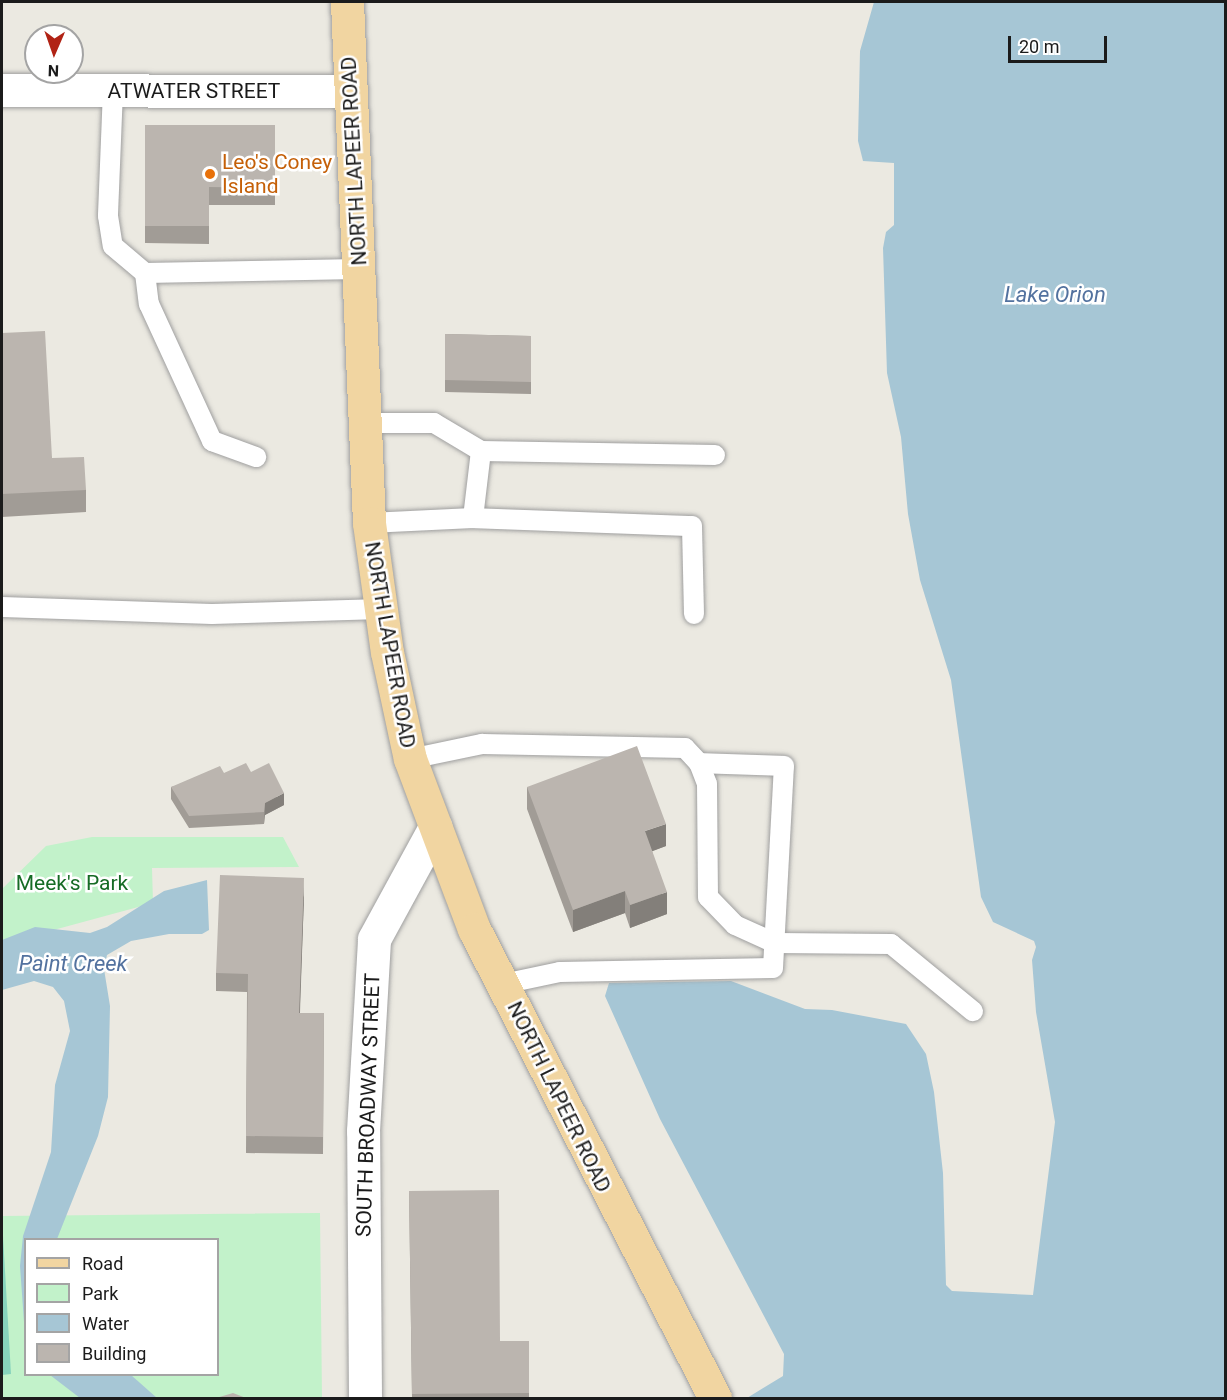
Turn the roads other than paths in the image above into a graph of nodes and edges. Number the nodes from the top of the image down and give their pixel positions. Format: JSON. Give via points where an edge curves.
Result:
{"nodes":[{"id":1,"x":347,"y":2,"type":"edge"},
{"id":2,"x":2,"y":90,"type":"edge"},
{"id":3,"x":113,"y":90,"type":"junction"},
{"id":4,"x":350,"y":91,"type":"junction"},
{"id":5,"x":359,"y":269,"type":"junction"},
{"id":6,"x":145,"y":273,"type":"junction"},
{"id":7,"x":365,"y":423,"type":"junction"},
{"id":8,"x":481,"y":451,"type":"junction"},
{"id":9,"x":715,"y":455,"type":"dead end"},
{"id":10,"x":256,"y":457,"type":"dead end"},
{"id":11,"x":473,"y":518,"type":"junction"},
{"id":12,"x":369,"y":523,"type":"junction"},
{"id":13,"x":2,"y":607,"type":"edge"},
{"id":14,"x":382,"y":609,"type":"junction"},
{"id":15,"x":694,"y":614,"type":"dead end"},
{"id":16,"x":410,"y":759,"type":"junction"},
{"id":17,"x":699,"y":763,"type":"junction"},
{"id":18,"x":435,"y":827,"type":"junction"},
{"id":19,"x":775,"y":943,"type":"junction"},
{"id":20,"x":503,"y":984,"type":"junction"},
{"id":21,"x":973,"y":1011,"type":"dead end"},
{"id":22,"x":714,"y":1397,"type":"edge"},
{"id":23,"x":365,"y":1398,"type":"edge"}],
"edges":[{"from":1,"to":4,"type":"main road","name":"NORTH LAPEER ROAD"},
{"from":2,"to":3,"type":"street","name":"ATWATER STREET"},
{"from":3,"to":4,"type":"street","name":"ATWATER STREET"},
{"from":3,"to":6,"type":"lane","via":[[108,216],[113,246]]},
{"from":4,"to":5,"type":"main road","name":"NORTH LAPEER ROAD"},
{"from":5,"to":6,"type":"lane"},
{"from":5,"to":7,"type":"main road","name":"NORTH LAPEER ROAD"},
{"from":6,"to":10,"type":"lane","via":[[150,304],[212,441]]},
{"from":7,"to":8,"type":"lane","via":[[434,423]]},
{"from":7,"to":12,"type":"main road","name":"NORTH LAPEER ROAD"},
{"from":8,"to":9,"type":"lane"},
{"from":8,"to":11,"type":"lane"},
{"from":11,"to":12,"type":"lane"},
{"from":11,"to":15,"type":"lane","via":[[693,526]]},
{"from":12,"to":14,"type":"main road","name":"NORTH LAPEER ROAD"},
{"from":13,"to":14,"type":"lane","via":[[212,614]]},
{"from":14,"to":16,"type":"main road","name":"NORTH LAPEER ROAD"},
{"from":16,"to":17,"type":"lane","via":[[482,744],[685,748]]},
{"from":16,"to":18,"type":"main road","name":"NORTH LAPEER ROAD"},
{"from":17,"to":19,"type":"lane","via":[[706,784],[708,897],[735,925]]},
{"from":17,"to":19,"type":"lane","via":[[784,766]]},
{"from":18,"to":20,"type":"main road","name":"NORTH LAPEER ROAD","via":[[474,929]]},
{"from":18,"to":23,"type":"street","name":"SOUTH BROADWAY STREET","via":[[374,939],[363,1131]]},
{"from":19,"to":20,"type":"lane","via":[[773,968],[560,972]]},
{"from":19,"to":21,"type":"lane","via":[[891,944]]},
{"from":20,"to":22,"type":"main road","name":"NORTH LAPEER ROAD"}]}
